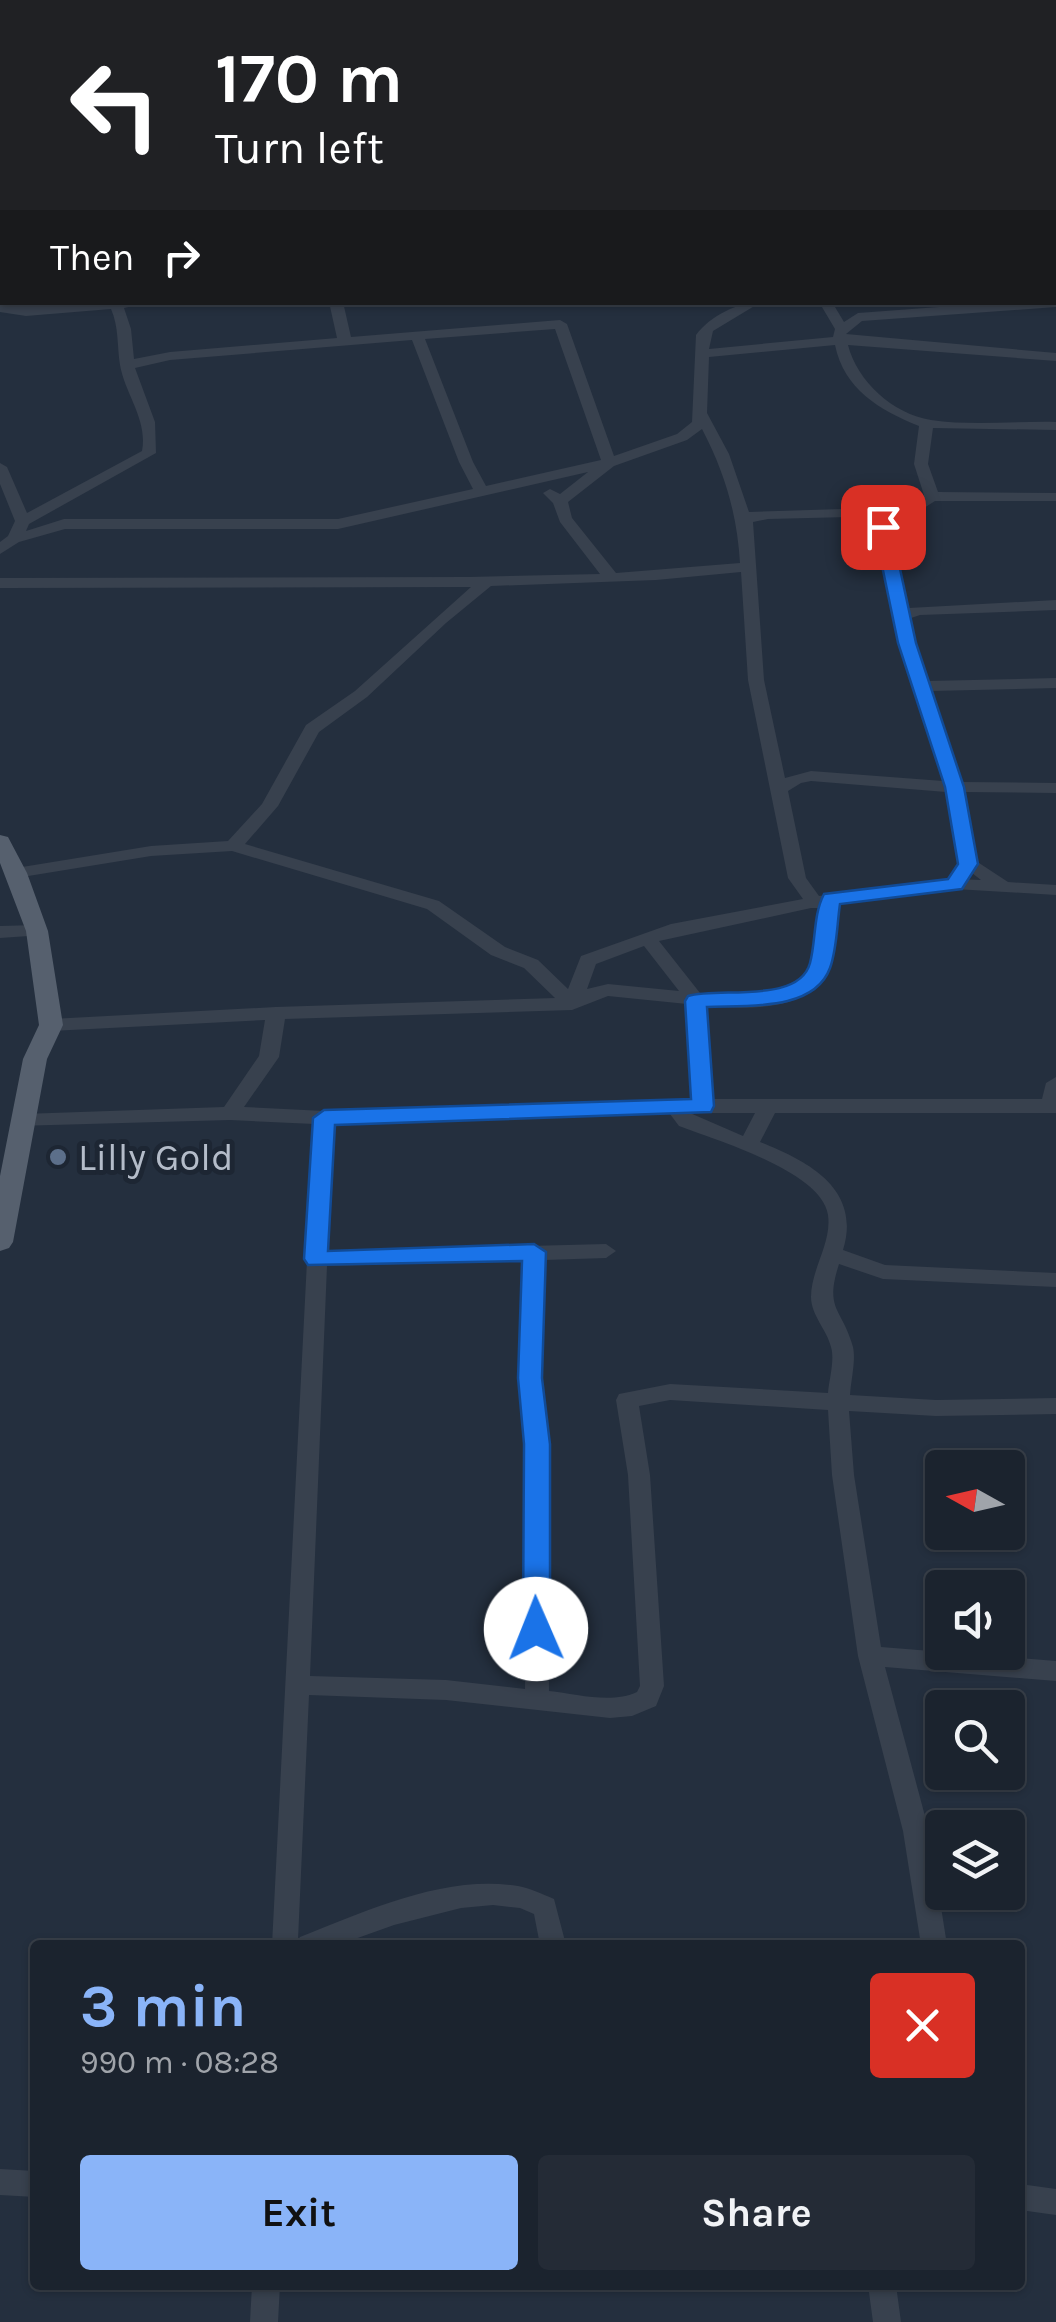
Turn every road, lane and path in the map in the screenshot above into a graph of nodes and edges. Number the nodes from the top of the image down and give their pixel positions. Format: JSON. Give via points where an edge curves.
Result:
{"nodes":[{"id":1,"x":123,"y":305,"type":"edge"},
{"id":2,"x":337,"y":305,"type":"edge"},
{"id":3,"x":750,"y":305,"type":"edge"},
{"id":4,"x":826,"y":305,"type":"edge"},
{"id":5,"x":1028,"y":305,"type":"edge"},
{"id":6,"x":116,"y":306,"type":"junction"},
{"id":7,"x":3,"y":312,"type":"edge"},
{"id":8,"x":417,"y":335,"type":"junction"},
{"id":9,"x":841,"y":335,"type":"junction"},
{"id":10,"x":345,"y":342,"type":"junction"},
{"id":11,"x":700,"y":354,"type":"junction"},
{"id":12,"x":1056,"y":357,"type":"edge"},
{"id":13,"x":127,"y":365,"type":"junction"},
{"id":14,"x":702,"y":416,"type":"junction"},
{"id":15,"x":926,"y":424,"type":"junction"},
{"id":16,"x":1056,"y":426,"type":"edge"},
{"id":17,"x":610,"y":463,"type":"junction"},
{"id":18,"x":0,"y":467,"type":"edge"},
{"id":19,"x":537,"y":482,"type":"junction"},
{"id":20,"x":482,"y":492,"type":"junction"},
{"id":21,"x":932,"y":496,"type":"junction"},
{"id":22,"x":1056,"y":497,"type":"edge"},
{"id":23,"x":560,"y":501,"type":"junction"},
{"id":24,"x":911,"y":511,"type":"junction"},
{"id":25,"x":860,"y":513,"type":"junction"},
{"id":26,"x":23,"y":521,"type":"junction"},
{"id":27,"x":745,"y":521,"type":"junction"},
{"id":28,"x":883,"y":527,"type":"junction"},
{"id":29,"x":7,"y":544,"type":"edge"},
{"id":30,"x":749,"y":567,"type":"junction"},
{"id":31,"x":612,"y":578,"type":"junction"},
{"id":32,"x":488,"y":581,"type":"junction"},
{"id":33,"x":0,"y":583,"type":"edge"},
{"id":34,"x":1056,"y":605,"type":"edge"},
{"id":35,"x":903,"y":616,"type":"junction"},
{"id":36,"x":1056,"y":683,"type":"edge"},
{"id":37,"x":923,"y":686,"type":"junction"},
{"id":38,"x":954,"y":787,"type":"junction"},
{"id":39,"x":1056,"y":788,"type":"edge"},
{"id":40,"x":779,"y":789,"type":"junction"},
{"id":41,"x":0,"y":842,"type":"edge"},
{"id":42,"x":233,"y":846,"type":"junction"},
{"id":43,"x":968,"y":864,"type":"junction"},
{"id":44,"x":16,"y":873,"type":"junction"},
{"id":45,"x":955,"y":884,"type":"junction"},
{"id":46,"x":1002,"y":886,"type":"junction"},
{"id":47,"x":1056,"y":890,"type":"edge"},
{"id":48,"x":823,"y":901,"type":"junction"},
{"id":49,"x":37,"y":931,"type":"junction"},
{"id":50,"x":0,"y":932,"type":"edge"},
{"id":51,"x":648,"y":939,"type":"junction"},
{"id":52,"x":696,"y":1001,"type":"junction"},
{"id":53,"x":572,"y":1004,"type":"junction"},
{"id":54,"x":276,"y":1013,"type":"junction"},
{"id":55,"x":51,"y":1025,"type":"junction"},
{"id":56,"x":1056,"y":1083,"type":"edge"},
{"id":57,"x":703,"y":1106,"type":"junction"},
{"id":58,"x":768,"y":1106,"type":"junction"},
{"id":59,"x":1054,"y":1106,"type":"edge"},
{"id":60,"x":676,"y":1108,"type":"junction"},
{"id":61,"x":230,"y":1113,"type":"junction"},
{"id":62,"x":324,"y":1118,"type":"junction"},
{"id":63,"x":22,"y":1122,"type":"junction"},
{"id":64,"x":749,"y":1144,"type":"junction"},
{"id":65,"x":0,"y":1242,"type":"edge"},
{"id":66,"x":534,"y":1252,"type":"junction"},
{"id":67,"x":606,"y":1252,"type":"dead end"},
{"id":68,"x":832,"y":1252,"type":"junction"},
{"id":69,"x":316,"y":1259,"type":"junction"},
{"id":70,"x":1056,"y":1280,"type":"edge"},
{"id":71,"x":838,"y":1404,"type":"junction"},
{"id":72,"x":1056,"y":1406,"type":"edge"},
{"id":73,"x":870,"y":1656,"type":"junction"},
{"id":74,"x":1056,"y":1671,"type":"edge"},
{"id":75,"x":300,"y":1685,"type":"junction"},
{"id":76,"x":537,"y":1702,"type":"junction"},
{"id":77,"x":285,"y":1940,"type":"edge"},
{"id":78,"x":322,"y":1940,"type":"edge"},
{"id":79,"x":553,"y":1940,"type":"edge"},
{"id":80,"x":933,"y":1940,"type":"edge"},
{"id":81,"x":0,"y":2182,"type":"edge"},
{"id":82,"x":30,"y":2184,"type":"edge"},
{"id":83,"x":1025,"y":2198,"type":"edge"},
{"id":84,"x":1056,"y":2202,"type":"edge"},
{"id":85,"x":266,"y":2290,"type":"edge"},
{"id":86,"x":883,"y":2290,"type":"edge"},
{"id":87,"x":264,"y":2322,"type":"edge"},
{"id":88,"x":887,"y":2322,"type":"edge"}],
"edges":[{"from":1,"to":6,"type":"street"},
{"from":2,"to":10,"type":"street"},
{"from":3,"to":11,"type":"street","via":[[708,328]]},
{"from":4,"to":9,"type":"street"},
{"from":5,"to":9,"type":"street","via":[[858,317]]},
{"from":6,"to":7,"type":"street"},
{"from":6,"to":13,"type":"street","via":[[125,321]]},
{"from":8,"to":10,"type":"street"},
{"from":8,"to":17,"type":"street","via":[[560,324]]},
{"from":8,"to":20,"type":"street"},
{"from":9,"to":11,"type":"street"},
{"from":9,"to":12,"type":"street"},
{"from":9,"to":15,"type":"street","via":[[848,364],[868,395]]},
{"from":10,"to":13,"type":"street"},
{"from":11,"to":14,"type":"street"},
{"from":13,"to":26,"type":"street","via":[[154,440],[150,452]]},
{"from":14,"to":17,"type":"street","via":[[682,436]]},
{"from":14,"to":27,"type":"street"},
{"from":15,"to":16,"type":"street"},
{"from":15,"to":21,"type":"street","via":[[921,464]]},
{"from":17,"to":19,"type":"street"},
{"from":17,"to":23,"type":"street"},
{"from":18,"to":26,"type":"street"},
{"from":19,"to":20,"type":"street"},
{"from":19,"to":23,"type":"street"},
{"from":20,"to":29,"type":"street","via":[[338,524],[64,524]]},
{"from":21,"to":22,"type":"street"},
{"from":21,"to":24,"type":"street"},
{"from":23,"to":31,"type":"street","via":[[565,518]]},
{"from":24,"to":25,"type":"street"},
{"from":24,"to":28,"type":"street"},
{"from":25,"to":27,"type":"street","via":[[768,514]]},
{"from":25,"to":28,"type":"street"},
{"from":26,"to":29,"type":"street"},
{"from":27,"to":30,"type":"street"},
{"from":28,"to":35,"type":"street"},
{"from":30,"to":31,"type":"street"},
{"from":30,"to":40,"type":"street","via":[[756,680]]},
{"from":31,"to":32,"type":"street"},
{"from":32,"to":33,"type":"street"},
{"from":32,"to":42,"type":"street","via":[[312,729],[270,806]]},
{"from":34,"to":35,"type":"street","via":[[916,610]]},
{"from":35,"to":37,"type":"street"},
{"from":36,"to":37,"type":"street"},
{"from":37,"to":38,"type":"street"},
{"from":38,"to":39,"type":"street"},
{"from":38,"to":40,"type":"street","via":[[811,776]]},
{"from":38,"to":43,"type":"street"},
{"from":40,"to":48,"type":"street","via":[[797,878]]},
{"from":41,"to":44,"type":"main road"},
{"from":42,"to":44,"type":"street","via":[[152,850]]},
{"from":42,"to":53,"type":"street","via":[[433,905],[498,951],[531,964]]},
{"from":43,"to":45,"type":"street"},
{"from":43,"to":46,"type":"street"},
{"from":44,"to":49,"type":"main road"},
{"from":45,"to":46,"type":"street"},
{"from":45,"to":48,"type":"street"},
{"from":46,"to":47,"type":"street"},
{"from":48,"to":51,"type":"street"},
{"from":48,"to":52,"type":"street","via":[[820,967],[800,990]]},
{"from":49,"to":50,"type":"street"},
{"from":49,"to":55,"type":"main road"},
{"from":51,"to":52,"type":"street"},
{"from":51,"to":53,"type":"street","via":[[588,960]]},
{"from":52,"to":53,"type":"street","via":[[604,990]]},
{"from":52,"to":57,"type":"street"},
{"from":53,"to":54,"type":"street"},
{"from":54,"to":55,"type":"street"},
{"from":54,"to":61,"type":"street","via":[[269,1058]]},
{"from":55,"to":63,"type":"main road","via":[[35,1059]]},
{"from":56,"to":59,"type":"street"},
{"from":57,"to":58,"type":"street"},
{"from":57,"to":60,"type":"street"},
{"from":58,"to":59,"type":"street"},
{"from":58,"to":64,"type":"street"},
{"from":60,"to":62,"type":"street"},
{"from":60,"to":64,"type":"street","via":[[686,1121]]},
{"from":61,"to":62,"type":"street"},
{"from":61,"to":63,"type":"street"},
{"from":62,"to":69,"type":"street"},
{"from":63,"to":65,"type":"main road"},
{"from":64,"to":68,"type":"street","via":[[785,1160],[831,1197],[838,1214]]},
{"from":66,"to":67,"type":"street"},
{"from":66,"to":69,"type":"street"},
{"from":66,"to":76,"type":"street"},
{"from":68,"to":70,"type":"street","via":[[884,1272]]},
{"from":68,"to":71,"type":"street","via":[[821,1302],[843,1349]]},
{"from":69,"to":75,"type":"street"},
{"from":71,"to":72,"type":"street"},
{"from":71,"to":73,"type":"street"},
{"from":71,"to":76,"type":"street","via":[[670,1392],[627,1400],[639,1475],[652,1686],[647,1699],[632,1706]]},
{"from":73,"to":74,"type":"street"},
{"from":73,"to":80,"type":"street","via":[[916,1831]]},
{"from":75,"to":76,"type":"street","via":[[446,1690]]},
{"from":75,"to":77,"type":"street"},
{"from":78,"to":79,"type":"street","via":[[433,1902],[504,1896],[545,1908]]},
{"from":81,"to":82,"type":"street"},
{"from":83,"to":84,"type":"street"},
{"from":85,"to":87,"type":"street"},
{"from":86,"to":88,"type":"street"}]}
